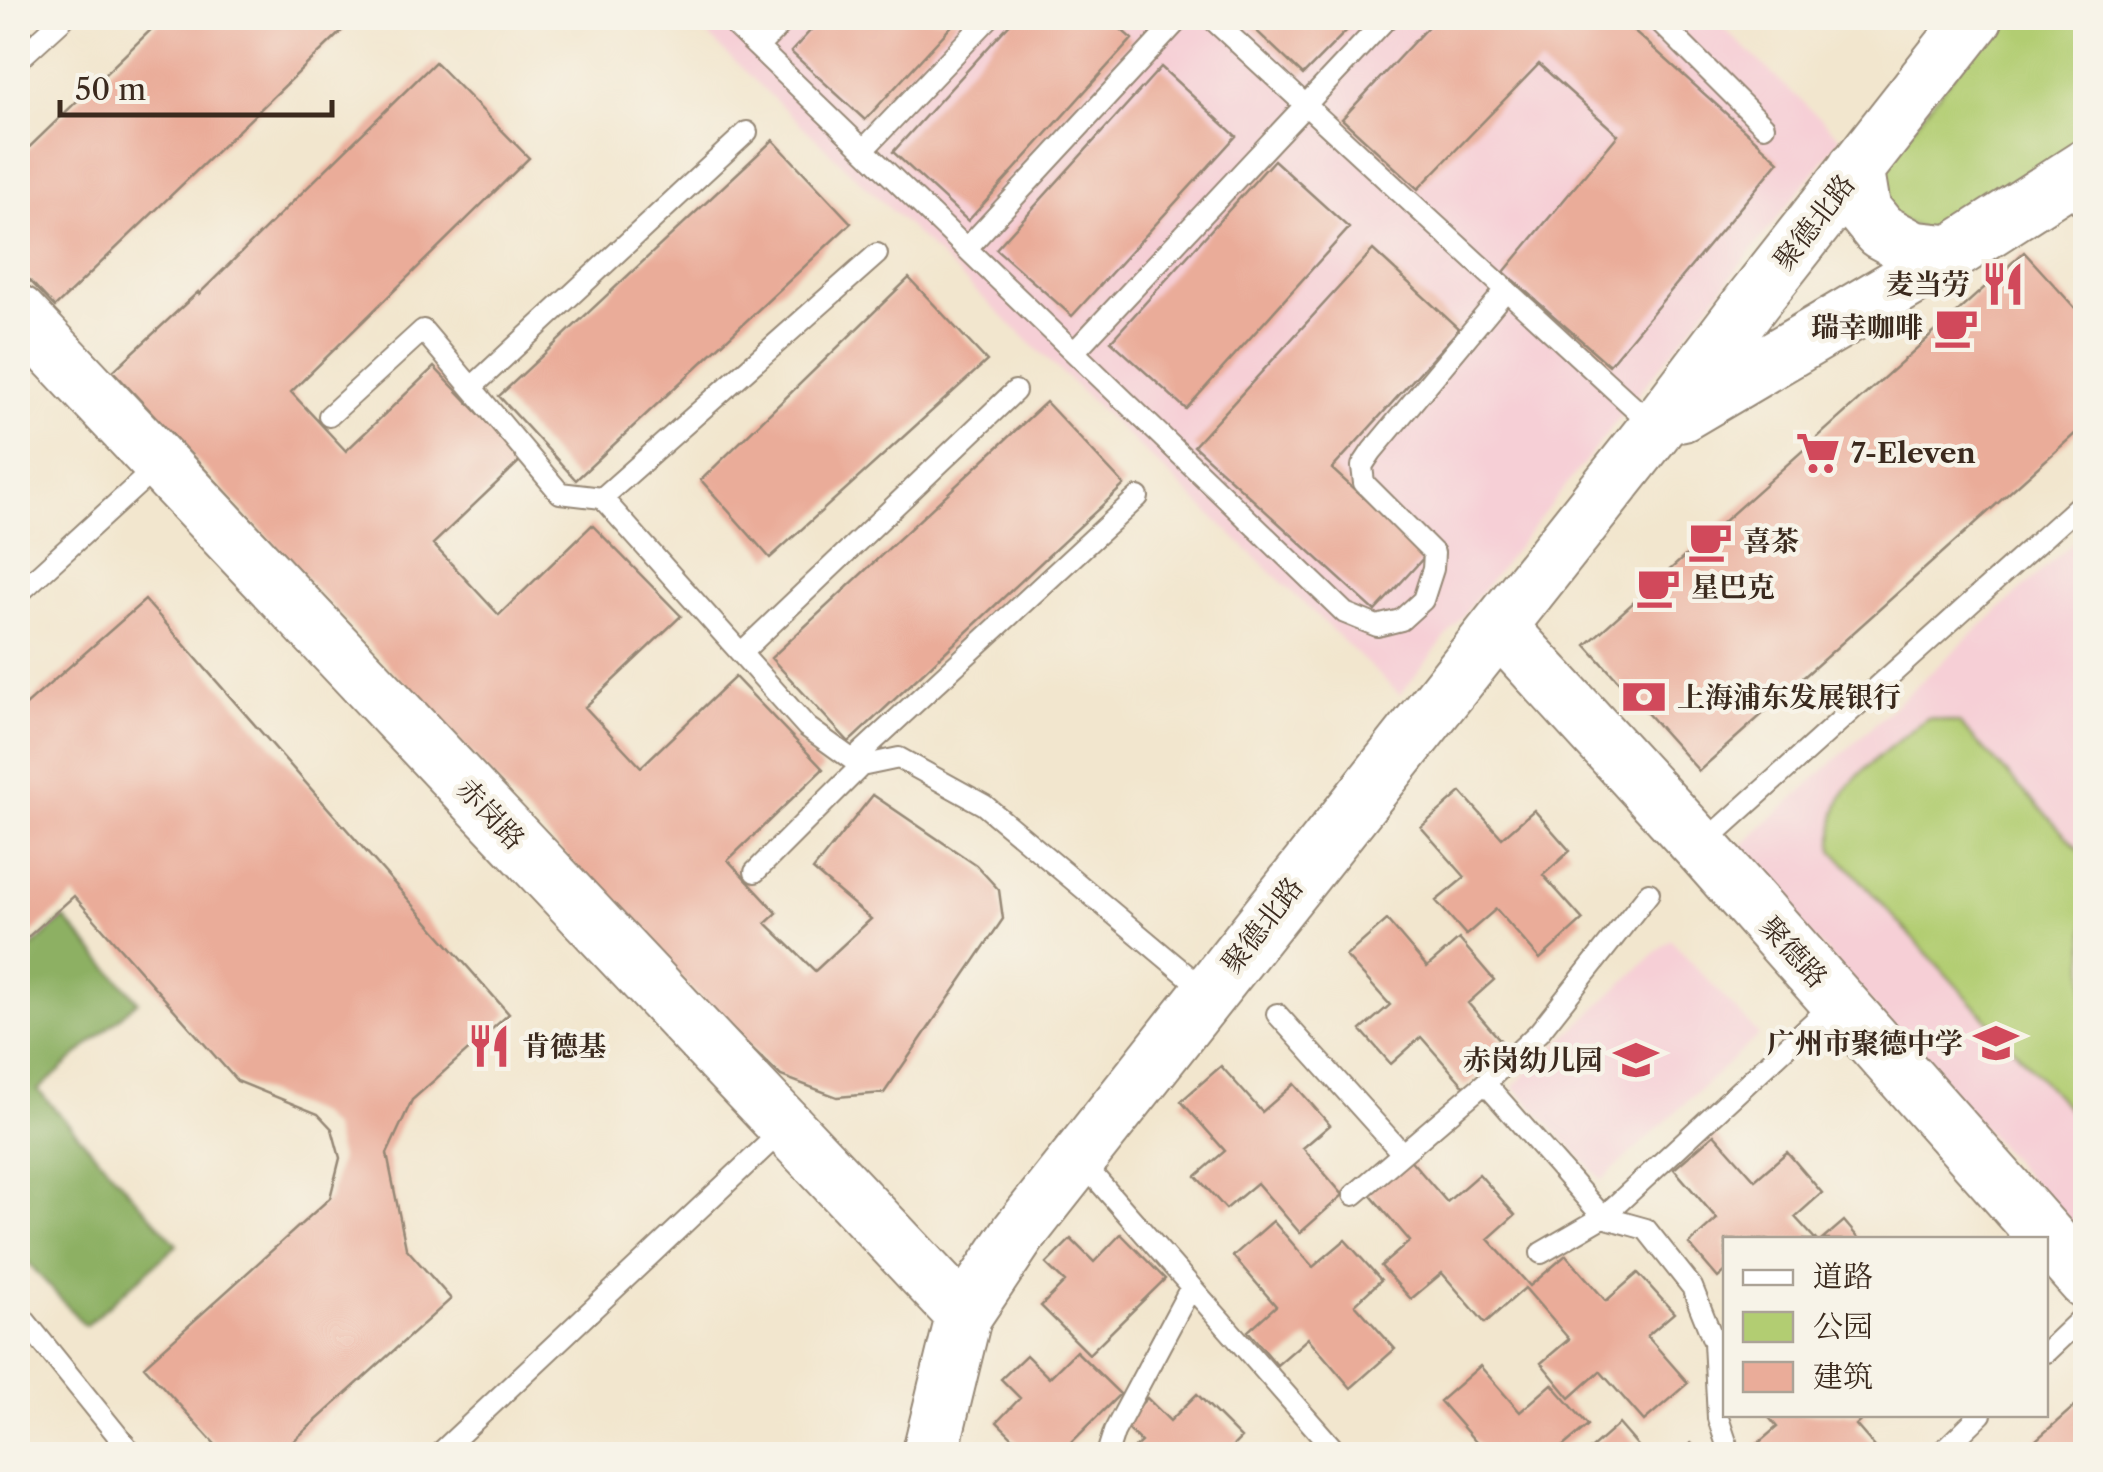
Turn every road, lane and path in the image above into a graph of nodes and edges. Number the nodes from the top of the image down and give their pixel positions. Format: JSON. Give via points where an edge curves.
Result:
{"nodes":[{"id":1,"x":64,"y":18,"type":"edge"},
{"id":2,"x":728,"y":18,"type":"edge"},
{"id":3,"x":787,"y":18,"type":"edge"},
{"id":4,"x":989,"y":18,"type":"edge"},
{"id":5,"x":1180,"y":18,"type":"edge"},
{"id":6,"x":1211,"y":18,"type":"edge"},
{"id":7,"x":1386,"y":18,"type":"edge"},
{"id":8,"x":1656,"y":18,"type":"edge"},
{"id":9,"x":1975,"y":18,"type":"edge"},
{"id":10,"x":758,"y":47,"type":"junction"},
{"id":11,"x":18,"y":60,"type":"edge"},
{"id":12,"x":1304,"y":105,"type":"junction"},
{"id":13,"x":1764,"y":126,"type":"dead end"},
{"id":14,"x":747,"y":132,"type":"dead end"},
{"id":15,"x":864,"y":149,"type":"junction"},
{"id":16,"x":1856,"y":168,"type":"junction"},
{"id":17,"x":2078,"y":187,"type":"edge"},
{"id":18,"x":966,"y":248,"type":"junction"},
{"id":19,"x":1951,"y":253,"type":"junction"},
{"id":20,"x":877,"y":254,"type":"dead end"},
{"id":21,"x":1506,"y":290,"type":"junction"},
{"id":22,"x":18,"y":313,"type":"edge"},
{"id":23,"x":1074,"y":352,"type":"junction"},
{"id":24,"x":472,"y":388,"type":"junction"},
{"id":25,"x":1015,"y":391,"type":"dead end"},
{"id":26,"x":329,"y":416,"type":"dead end"},
{"id":27,"x":1656,"y":428,"type":"junction"},
{"id":28,"x":160,"y":464,"type":"junction"},
{"id":29,"x":1138,"y":496,"type":"dead end"},
{"id":30,"x":602,"y":498,"type":"junction"},
{"id":31,"x":2086,"y":499,"type":"edge"},
{"id":32,"x":18,"y":594,"type":"edge"},
{"id":33,"x":1499,"y":627,"type":"junction"},
{"id":34,"x":740,"y":653,"type":"junction"},
{"id":35,"x":857,"y":763,"type":"junction"},
{"id":36,"x":1700,"y":847,"type":"junction"},
{"id":37,"x":755,"y":872,"type":"dead end"},
{"id":38,"x":1649,"y":893,"type":"dead end"},
{"id":39,"x":1208,"y":993,"type":"junction"},
{"id":40,"x":1837,"y":1000,"type":"junction"},
{"id":41,"x":1277,"y":1014,"type":"dead end"},
{"id":42,"x":1485,"y":1083,"type":"junction"},
{"id":43,"x":786,"y":1127,"type":"junction"},
{"id":44,"x":1402,"y":1153,"type":"junction"},
{"id":45,"x":1078,"y":1158,"type":"junction"},
{"id":46,"x":1354,"y":1195,"type":"dead end"},
{"id":47,"x":1604,"y":1217,"type":"junction"},
{"id":48,"x":2047,"y":1237,"type":"edge"},
{"id":49,"x":2048,"y":1238,"type":"edge"},
{"id":50,"x":1541,"y":1253,"type":"dead end"},
{"id":51,"x":2086,"y":1281,"type":"edge"},
{"id":52,"x":1191,"y":1287,"type":"junction"},
{"id":53,"x":18,"y":1312,"type":"edge"},
{"id":54,"x":2086,"y":1314,"type":"edge"},
{"id":55,"x":964,"y":1315,"type":"junction"},
{"id":56,"x":2048,"y":1350,"type":"edge"},
{"id":57,"x":1979,"y":1417,"type":"edge"},
{"id":58,"x":129,"y":1454,"type":"edge"},
{"id":59,"x":438,"y":1454,"type":"edge"},
{"id":60,"x":930,"y":1454,"type":"edge"},
{"id":61,"x":1107,"y":1454,"type":"edge"},
{"id":62,"x":1338,"y":1454,"type":"edge"},
{"id":63,"x":1730,"y":1454,"type":"edge"},
{"id":64,"x":1940,"y":1454,"type":"edge"}],
"edges":[{"from":1,"to":11,"type":"lane"},
{"from":2,"to":10,"type":"lane"},
{"from":3,"to":10,"type":"lane"},
{"from":4,"to":15,"type":"lane"},
{"from":5,"to":18,"type":"lane"},
{"from":6,"to":12,"type":"lane"},
{"from":7,"to":12,"type":"lane"},
{"from":8,"to":13,"type":"lane"},
{"from":9,"to":16,"type":"street","name":"聚德北路"},
{"from":10,"to":15,"type":"lane"},
{"from":12,"to":21,"type":"lane"},
{"from":12,"to":23,"type":"lane"},
{"from":14,"to":24,"type":"lane"},
{"from":15,"to":18,"type":"lane"},
{"from":16,"to":19,"type":"street","via":[[1864,210],[1880,231],[1913,250]]},
{"from":16,"to":27,"type":"street","name":"聚德北路"},
{"from":17,"to":19,"type":"street","name":"聚德北路"},
{"from":18,"to":23,"type":"lane"},
{"from":19,"to":27,"type":"street","name":"聚德北路"},
{"from":20,"to":30,"type":"lane"},
{"from":21,"to":23,"type":"lane","via":[[1362,466],[1364,482],[1434,552],[1423,600],[1401,620],[1377,626],[1345,613]]},
{"from":21,"to":27,"type":"lane"},
{"from":22,"to":28,"type":"street","name":"赤岗路"},
{"from":24,"to":26,"type":"lane","via":[[423,330]]},
{"from":24,"to":30,"type":"lane","via":[[560,493]]},
{"from":25,"to":34,"type":"lane"},
{"from":27,"to":33,"type":"street","name":"聚德北路"},
{"from":28,"to":32,"type":"lane"},
{"from":28,"to":43,"type":"street","name":"赤岗路"},
{"from":29,"to":35,"type":"lane"},
{"from":30,"to":34,"type":"lane"},
{"from":31,"to":36,"type":"lane"},
{"from":33,"to":36,"type":"street","name":"聚德路"},
{"from":33,"to":39,"type":"street","name":"聚德北路"},
{"from":34,"to":35,"type":"lane","via":[[807,727]]},
{"from":35,"to":37,"type":"lane"},
{"from":35,"to":39,"type":"lane","via":[[899,758],[984,804]]},
{"from":36,"to":40,"type":"street","name":"聚德路"},
{"from":38,"to":42,"type":"lane","via":[[1539,1032]]},
{"from":39,"to":45,"type":"street","name":"聚德北路"},
{"from":40,"to":47,"type":"lane"},
{"from":40,"to":48,"type":"street","name":"聚德路"},
{"from":41,"to":44,"type":"lane"},
{"from":42,"to":44,"type":"lane"},
{"from":42,"to":47,"type":"lane"},
{"from":43,"to":55,"type":"street","name":"赤岗路"},
{"from":43,"to":59,"type":"lane"},
{"from":44,"to":46,"type":"lane"},
{"from":45,"to":52,"type":"lane"},
{"from":45,"to":55,"type":"street","name":"聚德北路"},
{"from":47,"to":50,"type":"lane"},
{"from":47,"to":63,"type":"lane","via":[[1646,1229],[1692,1287],[1714,1342],[1718,1418]]},
{"from":49,"to":51,"type":"street","name":"聚德路"},
{"from":52,"to":61,"type":"lane"},
{"from":52,"to":62,"type":"lane"},
{"from":53,"to":58,"type":"lane"},
{"from":54,"to":56,"type":"lane"},
{"from":55,"to":60,"type":"street","name":"聚德北路"},
{"from":57,"to":64,"type":"lane"}]}
